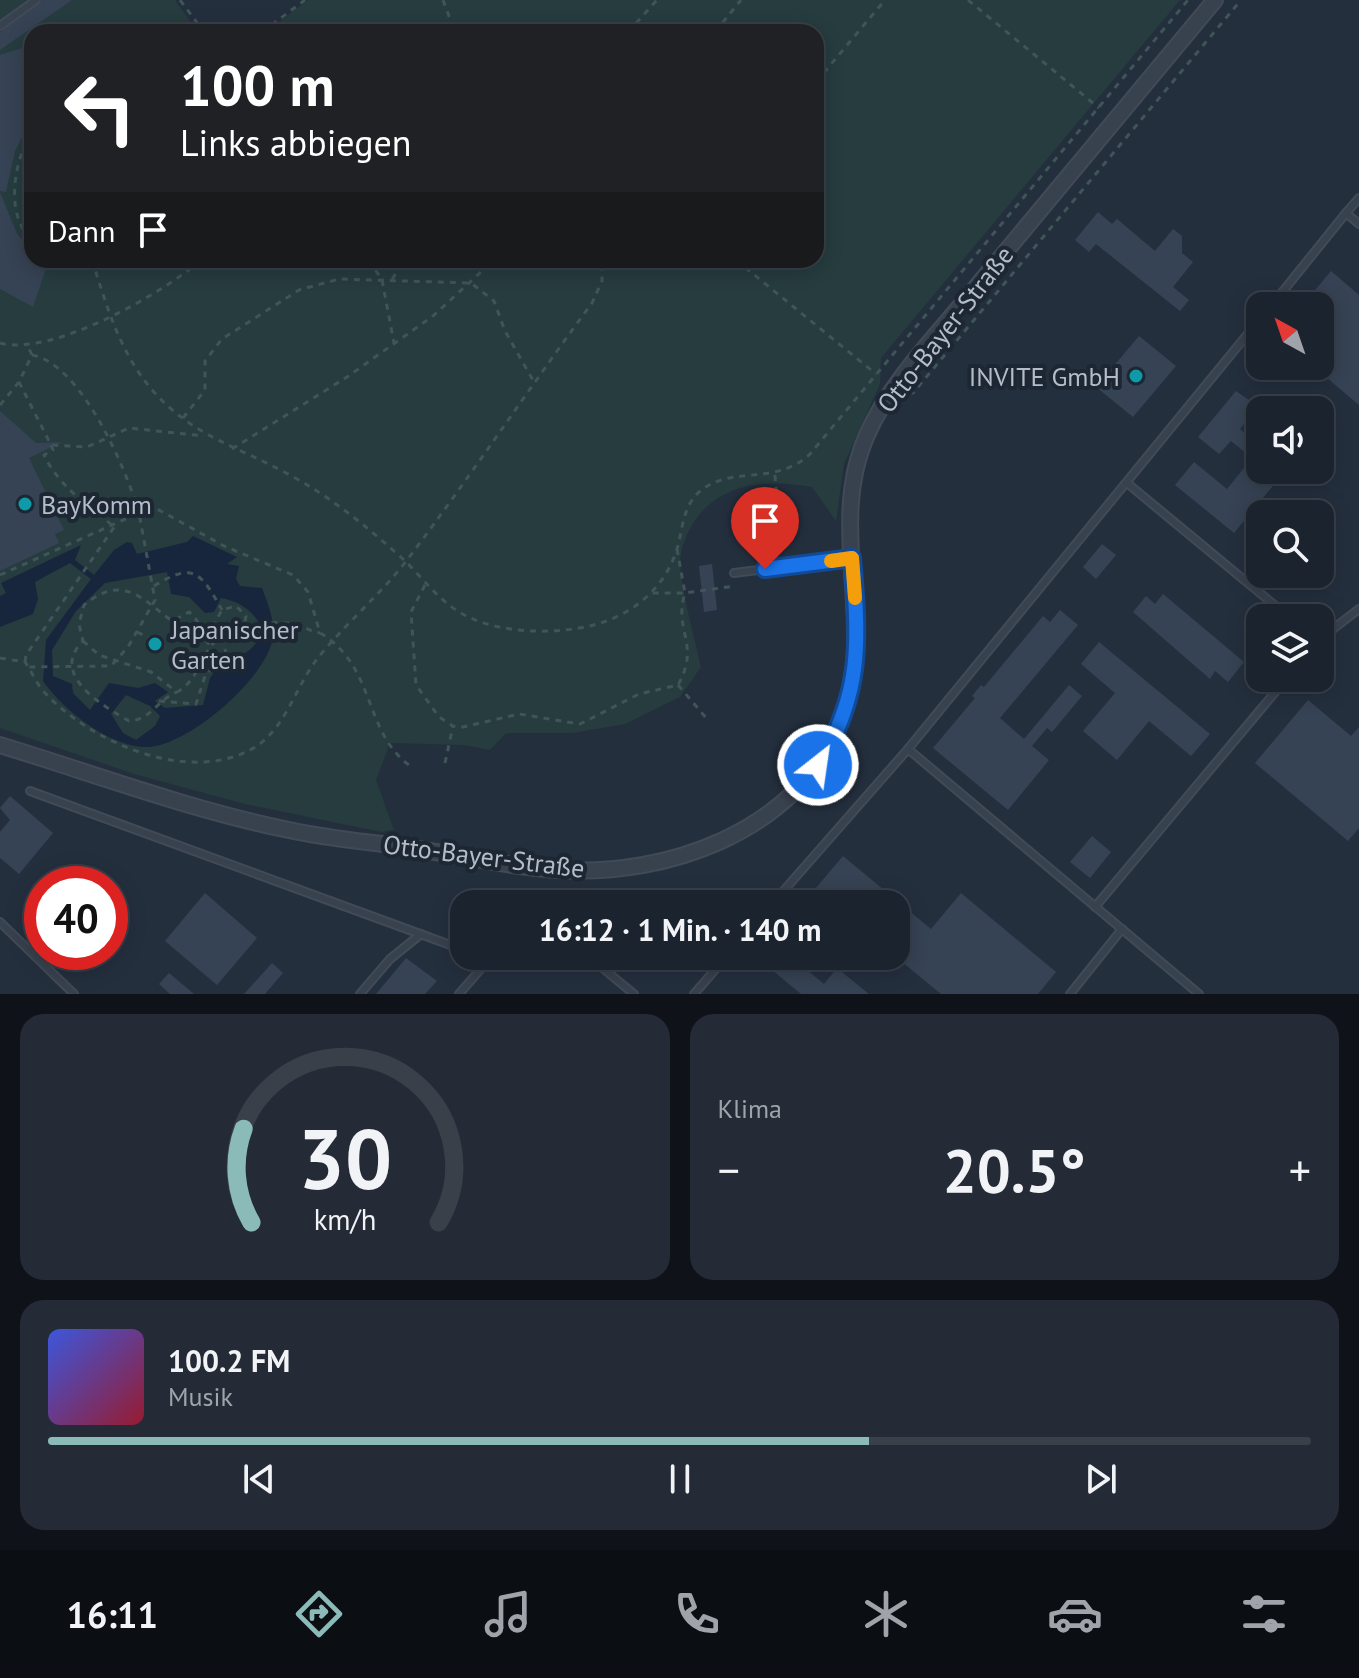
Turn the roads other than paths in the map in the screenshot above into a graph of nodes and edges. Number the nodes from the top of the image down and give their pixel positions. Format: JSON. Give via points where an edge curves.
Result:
{"nodes":[{"id":1,"x":36,"y":0,"type":"edge"},
{"id":2,"x":1215,"y":0,"type":"edge"},
{"id":3,"x":0,"y":26,"type":"edge"},
{"id":4,"x":1359,"y":198,"type":"edge"},
{"id":5,"x":1346,"y":213,"type":"junction"},
{"id":6,"x":1359,"y":224,"type":"edge"},
{"id":7,"x":1282,"y":292,"type":"edge"},
{"id":8,"x":1246,"y":336,"type":"edge"},
{"id":9,"x":1127,"y":483,"type":"junction"},
{"id":10,"x":852,"y":558,"type":"junction"},
{"id":11,"x":734,"y":573,"type":"dead end"},
{"id":12,"x":1273,"y":604,"type":"edge"},
{"id":13,"x":1359,"y":609,"type":"edge"},
{"id":14,"x":1334,"y":628,"type":"edge"},
{"id":15,"x":1275,"y":692,"type":"edge"},
{"id":16,"x":0,"y":745,"type":"edge"},
{"id":17,"x":908,"y":749,"type":"junction"},
{"id":18,"x":30,"y":791,"type":"dead end"},
{"id":19,"x":784,"y":890,"type":"edge"},
{"id":20,"x":1095,"y":907,"type":"junction"},
{"id":21,"x":0,"y":922,"type":"edge"},
{"id":22,"x":1122,"y":929,"type":"junction"},
{"id":23,"x":421,"y":934,"type":"junction"},
{"id":24,"x":450,"y":945,"type":"edge"},
{"id":25,"x":480,"y":970,"type":"edge"},
{"id":26,"x":605,"y":970,"type":"edge"},
{"id":27,"x":715,"y":970,"type":"edge"},
{"id":28,"x":74,"y":994,"type":"edge"},
{"id":29,"x":360,"y":994,"type":"edge"},
{"id":30,"x":459,"y":994,"type":"edge"},
{"id":31,"x":634,"y":994,"type":"edge"},
{"id":32,"x":694,"y":994,"type":"edge"},
{"id":33,"x":1070,"y":994,"type":"edge"},
{"id":34,"x":1199,"y":994,"type":"edge"}],
"edges":[{"from":1,"to":3,"type":"lane"},
{"from":2,"to":10,"type":"street","name":"Otto-Bayer-Straße","via":[[895,388],[873,422],[858,460],[850,499]]},
{"from":4,"to":5,"type":"lane"},
{"from":5,"to":6,"type":"lane"},
{"from":5,"to":7,"type":"lane"},
{"from":8,"to":9,"type":"lane"},
{"from":9,"to":12,"type":"lane"},
{"from":9,"to":17,"type":"lane"},
{"from":10,"to":11,"type":"lane"},
{"from":10,"to":16,"type":"street","name":"Otto-Bayer-Straße","via":[[857,660],[847,705],[828,748],[806,780],[762,819],[708,846],[660,861],[560,870],[289,830]]},
{"from":13,"to":14,"type":"lane"},
{"from":15,"to":20,"type":"lane"},
{"from":17,"to":19,"type":"lane"},
{"from":17,"to":20,"type":"lane"},
{"from":18,"to":23,"type":"lane"},
{"from":20,"to":22,"type":"lane"},
{"from":21,"to":28,"type":"lane"},
{"from":22,"to":33,"type":"lane"},
{"from":22,"to":34,"type":"lane"},
{"from":23,"to":24,"type":"lane"},
{"from":23,"to":29,"type":"lane"},
{"from":25,"to":30,"type":"lane"},
{"from":26,"to":31,"type":"lane"},
{"from":27,"to":32,"type":"lane"}]}
